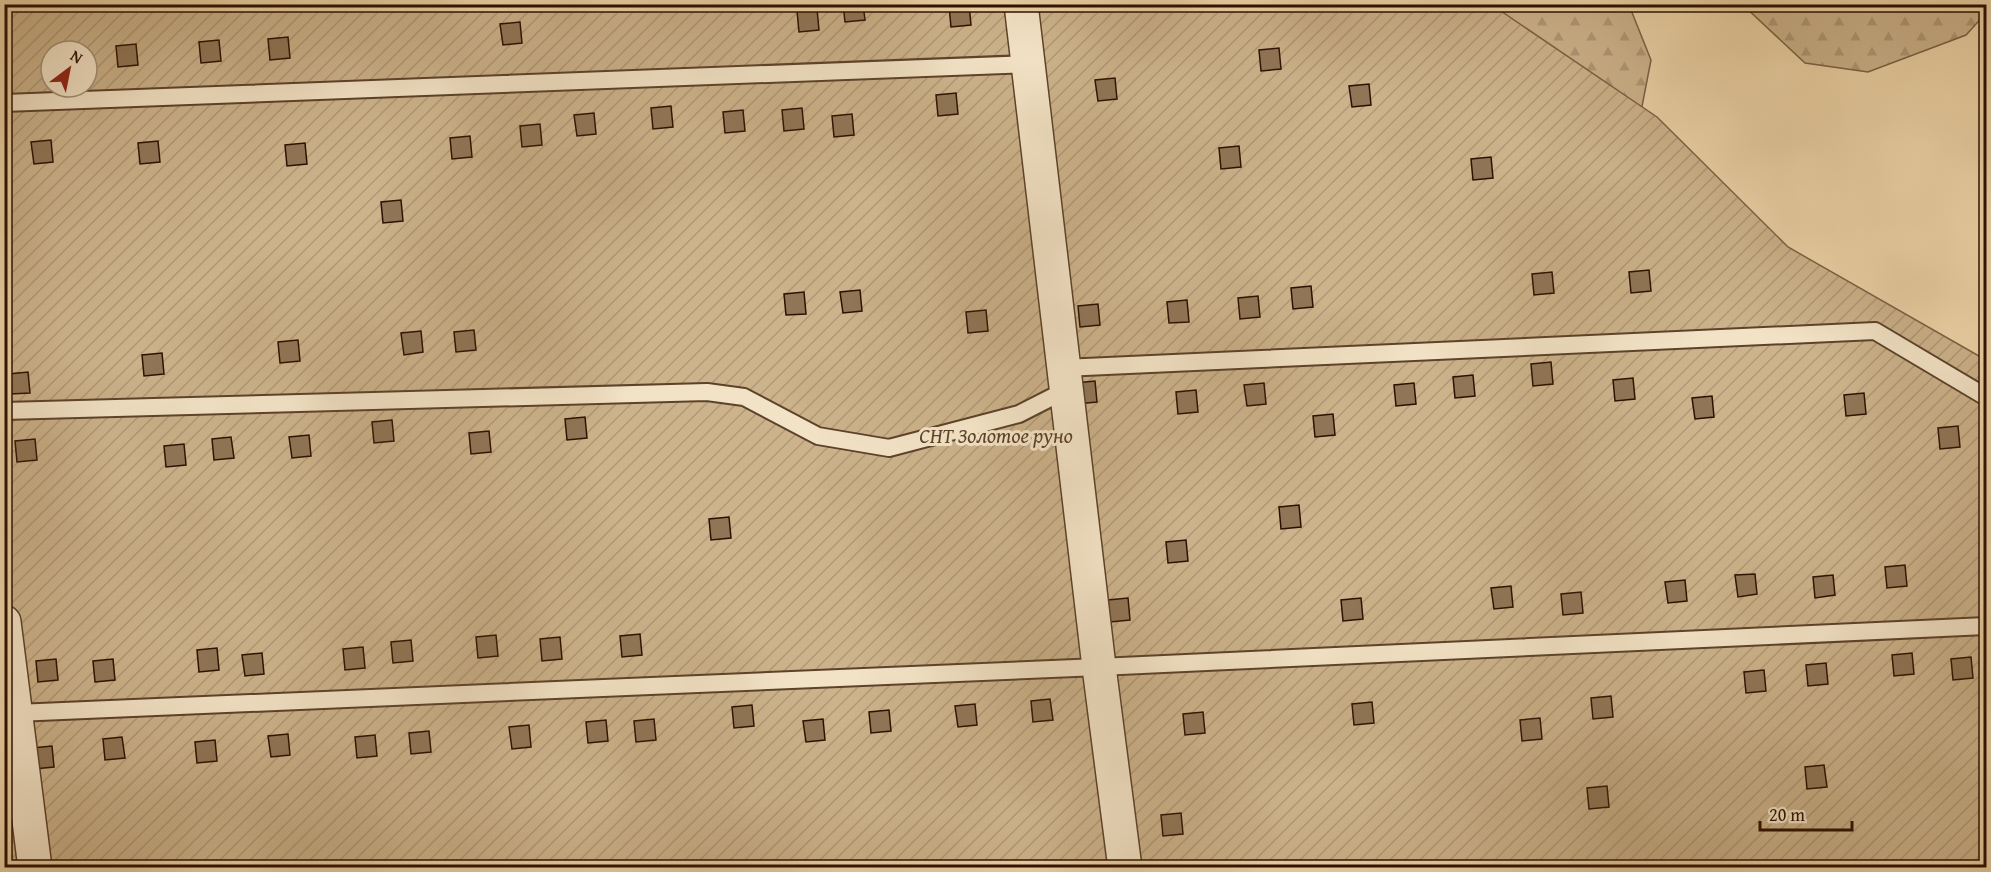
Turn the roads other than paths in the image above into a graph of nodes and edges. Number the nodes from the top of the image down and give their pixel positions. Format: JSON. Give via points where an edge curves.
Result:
{"nodes":[{"id":1,"x":1021,"y":4,"type":"edge"},
{"id":2,"x":1028,"y":64,"type":"junction"},
{"id":3,"x":4,"y":103,"type":"edge"},
{"id":4,"x":1065,"y":379,"type":"junction"},
{"id":5,"x":1986,"y":398,"type":"edge"},
{"id":6,"x":4,"y":411,"type":"edge"},
{"id":7,"x":4,"y":622,"type":"edge"},
{"id":8,"x":1986,"y":626,"type":"edge"},
{"id":9,"x":1099,"y":667,"type":"junction"},
{"id":10,"x":16,"y":713,"type":"junction"},
{"id":11,"x":35,"y":867,"type":"edge"},
{"id":12,"x":1125,"y":867,"type":"edge"}],
"edges":[{"from":1,"to":2,"type":"street"},
{"from":2,"to":3,"type":"lane"},
{"from":2,"to":4,"type":"street"},
{"from":4,"to":5,"type":"lane","via":[[1875,331]]},
{"from":4,"to":6,"type":"lane","via":[[1019,414],[889,448],[818,436],[744,397],[707,392]]},
{"from":4,"to":9,"type":"street"},
{"from":7,"to":10,"type":"street"},
{"from":8,"to":9,"type":"lane"},
{"from":9,"to":10,"type":"lane"},
{"from":9,"to":12,"type":"street"},
{"from":10,"to":11,"type":"street"}]}
